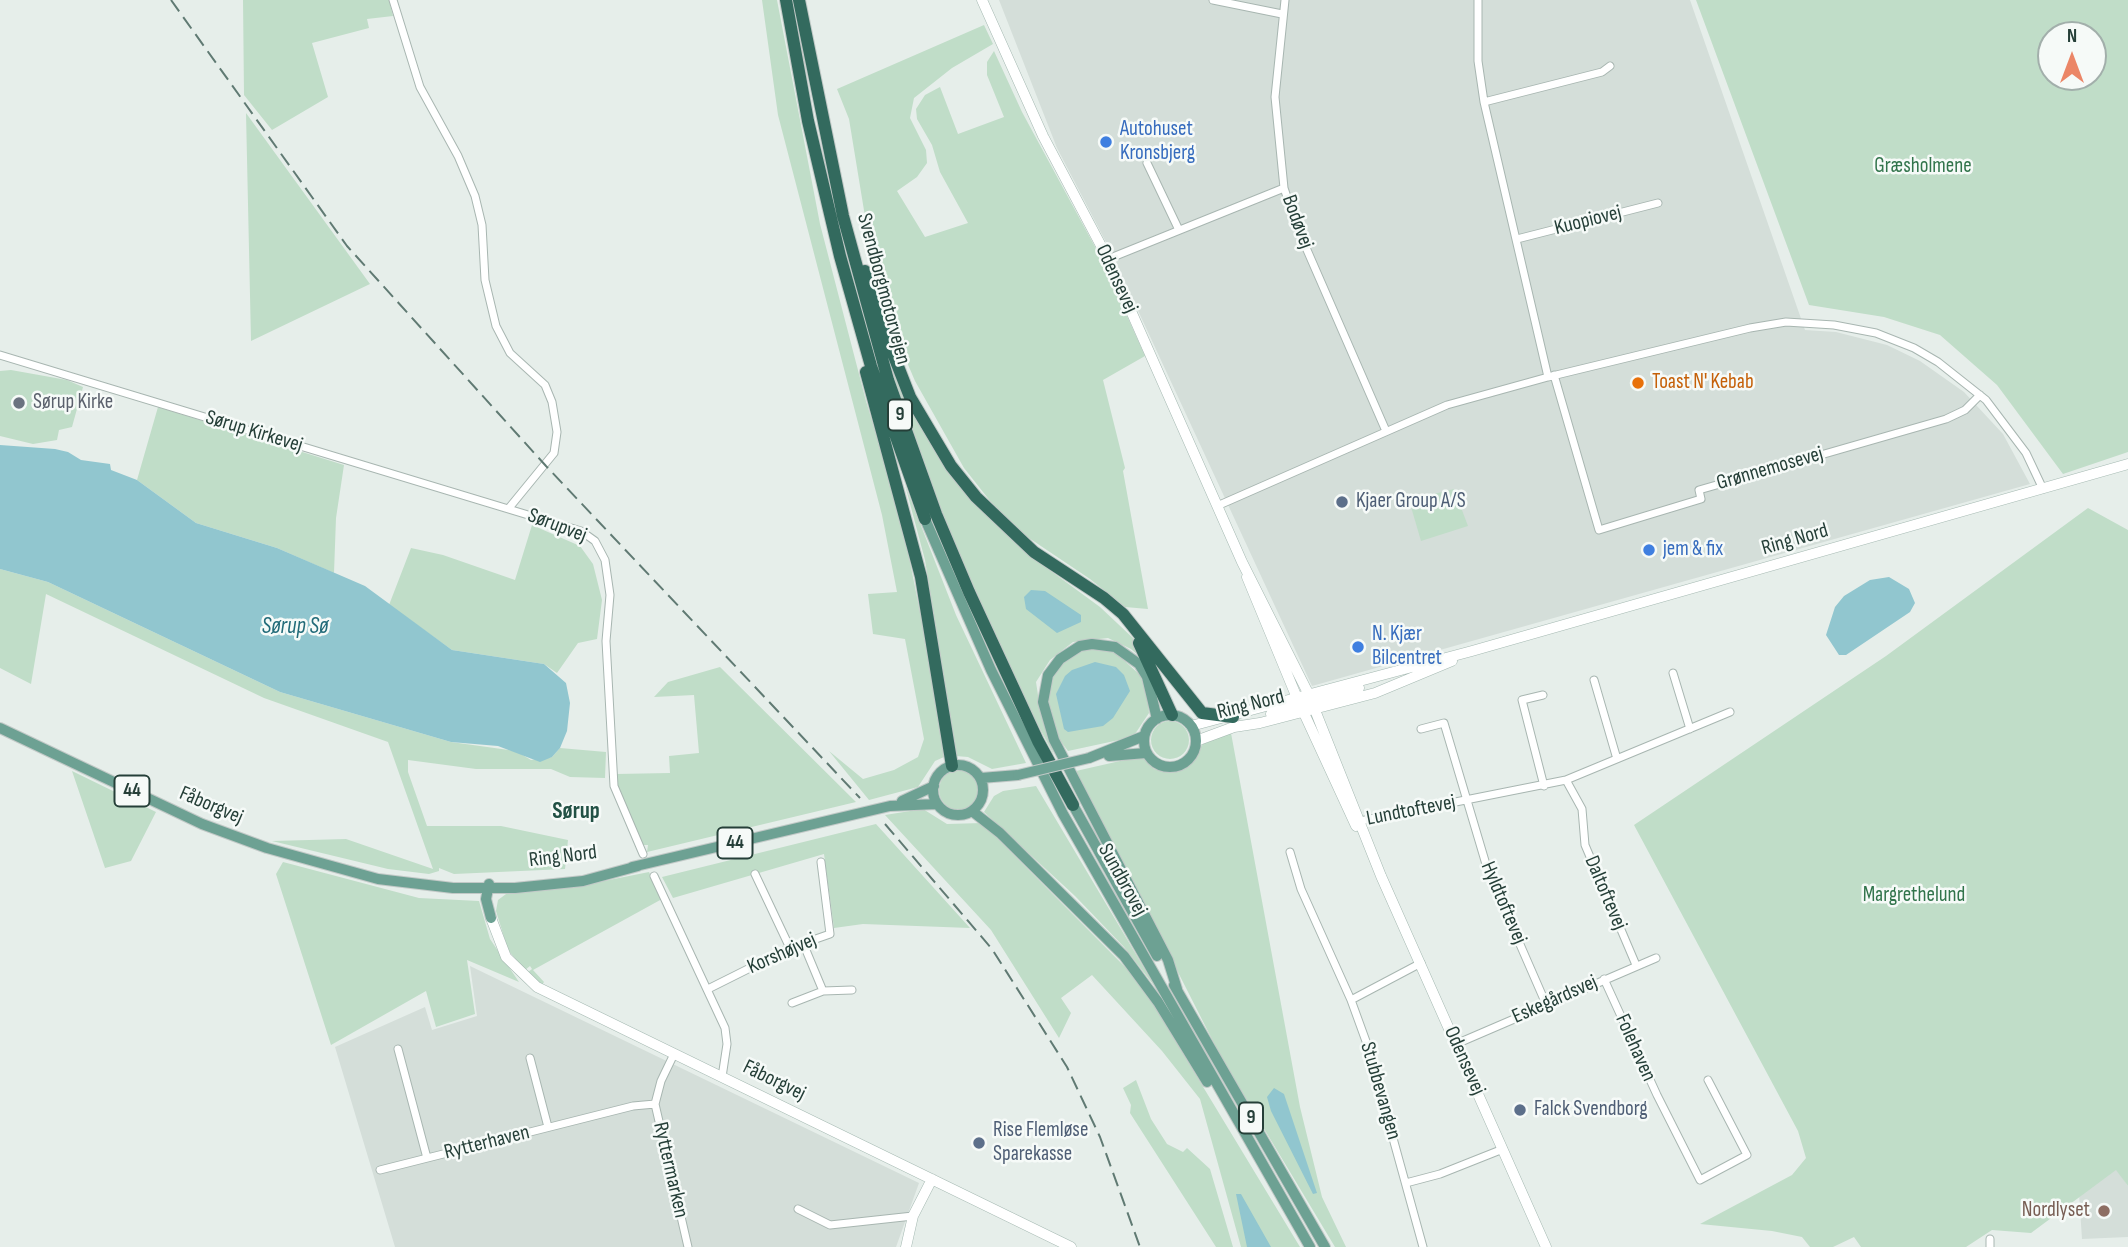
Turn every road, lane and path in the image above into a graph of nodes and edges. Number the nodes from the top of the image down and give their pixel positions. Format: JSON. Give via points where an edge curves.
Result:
{"nodes":[{"id":1,"x":393,"y":0,"type":"edge"},
{"id":2,"x":786,"y":0,"type":"edge"},
{"id":3,"x":799,"y":0,"type":"edge"},
{"id":4,"x":982,"y":0,"type":"edge"},
{"id":5,"x":1213,"y":0,"type":"edge"},
{"id":6,"x":1285,"y":0,"type":"edge"},
{"id":7,"x":1478,"y":0,"type":"edge"},
{"id":8,"x":1282,"y":14,"type":"junction"},
{"id":9,"x":811,"y":66,"type":"junction"},
{"id":10,"x":1610,"y":66,"type":"dead end"},
{"id":11,"x":1485,"y":102,"type":"junction"},
{"id":12,"x":1147,"y":163,"type":"dead end"},
{"id":13,"x":1284,"y":188,"type":"junction"},
{"id":14,"x":1658,"y":203,"type":"dead end"},
{"id":15,"x":1178,"y":228,"type":"junction"},
{"id":16,"x":1517,"y":239,"type":"junction"},
{"id":17,"x":840,"y":256,"type":"junction"},
{"id":18,"x":1108,"y":259,"type":"junction"},
{"id":19,"x":0,"y":355,"type":"edge"},
{"id":20,"x":1551,"y":376,"type":"junction"},
{"id":21,"x":1980,"y":395,"type":"junction"},
{"id":22,"x":1386,"y":430,"type":"junction"},
{"id":23,"x":2128,"y":464,"type":"edge"},
{"id":24,"x":2043,"y":489,"type":"junction"},
{"id":25,"x":1217,"y":506,"type":"junction"},
{"id":26,"x":509,"y":508,"type":"junction"},
{"id":27,"x":925,"y":519,"type":"joint"},
{"id":28,"x":1242,"y":562,"type":"junction"},
{"id":29,"x":1061,"y":571,"type":"junction"},
{"id":30,"x":1472,"y":651,"type":"junction"},
{"id":31,"x":1673,"y":673,"type":"dead end"},
{"id":32,"x":1594,"y":680,"type":"dead end"},
{"id":33,"x":1543,"y":695,"type":"dead end"},
{"id":34,"x":1306,"y":703,"type":"junction"},
{"id":35,"x":1730,"y":712,"type":"dead end"},
{"id":36,"x":1172,"y":715,"type":"junction"},
{"id":37,"x":1157,"y":719,"type":"junction"},
{"id":38,"x":1234,"y":722,"type":"junction"},
{"id":39,"x":1191,"y":726,"type":"junction"},
{"id":40,"x":0,"y":727,"type":"edge"},
{"id":41,"x":1421,"y":729,"type":"dead end"},
{"id":42,"x":1690,"y":729,"type":"junction"},
{"id":43,"x":1144,"y":736,"type":"junction"},
{"id":44,"x":1196,"y":741,"type":"junction"},
{"id":45,"x":1146,"y":753,"type":"junction"},
{"id":46,"x":1089,"y":758,"type":"junction"},
{"id":47,"x":1617,"y":759,"type":"junction"},
{"id":48,"x":952,"y":766,"type":"junction"},
{"id":49,"x":1018,"y":775,"type":"junction"},
{"id":50,"x":981,"y":778,"type":"junction"},
{"id":51,"x":1566,"y":780,"type":"junction"},
{"id":52,"x":934,"y":786,"type":"junction"},
{"id":53,"x":1544,"y":786,"type":"junction"},
{"id":54,"x":984,"y":790,"type":"junction"},
{"id":55,"x":1467,"y":800,"type":"junction"},
{"id":56,"x":937,"y":804,"type":"junction"},
{"id":57,"x":1073,"y":805,"type":"joint"},
{"id":58,"x":890,"y":806,"type":"junction"},
{"id":59,"x":972,"y":811,"type":"junction"},
{"id":60,"x":1357,"y":821,"type":"junction"},
{"id":61,"x":1290,"y":852,"type":"dead end"},
{"id":62,"x":643,"y":853,"type":"dead end"},
{"id":63,"x":821,"y":862,"type":"dead end"},
{"id":64,"x":338,"y":867,"type":"junction"},
{"id":65,"x":755,"y":874,"type":"dead end"},
{"id":66,"x":654,"y":876,"type":"dead end"},
{"id":67,"x":490,"y":890,"type":"junction"},
{"id":68,"x":492,"y":918,"type":"joint"},
{"id":69,"x":803,"y":943,"type":"junction"},
{"id":70,"x":790,"y":948,"type":"junction"},
{"id":71,"x":1656,"y":958,"type":"dead end"},
{"id":72,"x":1421,"y":963,"type":"junction"},
{"id":73,"x":1636,"y":965,"type":"junction"},
{"id":74,"x":1604,"y":979,"type":"junction"},
{"id":75,"x":708,"y":989,"type":"junction"},
{"id":76,"x":1177,"y":989,"type":"junction"},
{"id":77,"x":852,"y":990,"type":"dead end"},
{"id":78,"x":823,"y":991,"type":"junction"},
{"id":79,"x":1351,"y":1000,"type":"junction"},
{"id":80,"x":792,"y":1003,"type":"dead end"},
{"id":81,"x":1546,"y":1004,"type":"junction"},
{"id":82,"x":1456,"y":1044,"type":"junction"},
{"id":83,"x":398,"y":1049,"type":"dead end"},
{"id":84,"x":674,"y":1054,"type":"junction"},
{"id":85,"x":530,"y":1058,"type":"dead end"},
{"id":86,"x":722,"y":1077,"type":"junction"},
{"id":87,"x":1708,"y":1080,"type":"dead end"},
{"id":88,"x":655,"y":1104,"type":"junction"},
{"id":89,"x":548,"y":1127,"type":"junction"},
{"id":90,"x":1503,"y":1149,"type":"junction"},
{"id":91,"x":427,"y":1158,"type":"junction"},
{"id":92,"x":380,"y":1170,"type":"dead end"},
{"id":93,"x":932,"y":1179,"type":"junction"},
{"id":94,"x":1406,"y":1183,"type":"junction"},
{"id":95,"x":1282,"y":1199,"type":"junction"},
{"id":96,"x":798,"y":1209,"type":"dead end"},
{"id":97,"x":913,"y":1216,"type":"junction"},
{"id":98,"x":688,"y":1247,"type":"edge"},
{"id":99,"x":906,"y":1247,"type":"edge"},
{"id":100,"x":1071,"y":1247,"type":"edge"},
{"id":101,"x":1310,"y":1247,"type":"edge"},
{"id":102,"x":1325,"y":1247,"type":"edge"},
{"id":103,"x":1423,"y":1247,"type":"edge"},
{"id":104,"x":1546,"y":1247,"type":"edge"}],
"edges":[{"from":1,"to":26,"type":"street","name":"Sørupvej","via":[[420,87],[475,196],[496,327],[510,353],[545,385],[552,402],[554,453]]},
{"from":2,"to":17,"type":"highway","name":"Svendborgmotorvejen","number":"9"},
{"from":3,"to":9,"type":"highway","name":"Svendborgmotorvejen","number":"9"},
{"from":4,"to":18,"type":"main road","name":"Odensevej","via":[[1043,136]]},
{"from":5,"to":8,"type":"street"},
{"from":6,"to":8,"type":"street","name":"Bodøvej"},
{"from":7,"to":11,"type":"street","via":[[1478,61]]},
{"from":8,"to":13,"type":"street","name":"Bodøvej","via":[[1275,97]]},
{"from":9,"to":29,"type":"highway","via":[[867,278],[910,397],[951,466],[976,497]]},
{"from":9,"to":57,"type":"highway","name":"Svendborgmotorvejen","number":"9","via":[[842,216],[908,437],[969,592]]},
{"from":10,"to":11,"type":"street","via":[[1602,72]]},
{"from":11,"to":16,"type":"street"},
{"from":12,"to":15,"type":"street"},
{"from":13,"to":15,"type":"street"},
{"from":13,"to":22,"type":"street","name":"Bodøvej"},
{"from":14,"to":16,"type":"street","name":"Kuopiovej"},
{"from":15,"to":18,"type":"street"},
{"from":16,"to":20,"type":"street"},
{"from":17,"to":27,"type":"highway","name":"Svendborgmotorvejen","number":"9"},
{"from":17,"to":48,"type":"highway","via":[[862,359],[921,577]]},
{"from":18,"to":25,"type":"main road","name":"Odensevej"},
{"from":19,"to":26,"type":"street","name":"Sørup Kirkevej"},
{"from":20,"to":21,"type":"street","via":[[1760,326],[1818,323],[1876,334],[1914,348]]},
{"from":20,"to":21,"type":"street","name":"Grønnemosevej","via":[[1599,530],[1701,499],[1699,490],[1946,419],[1965,410]]},
{"from":20,"to":22,"type":"street","via":[[1447,405]]},
{"from":21,"to":24,"type":"street","via":[[2014,436]]},
{"from":22,"to":25,"type":"street"},
{"from":23,"to":24,"type":"main road","name":"Ring Nord"},
{"from":24,"to":30,"type":"main road","name":"Ring Nord"},
{"from":25,"to":28,"type":"main road","name":"Odensevej"},
{"from":26,"to":62,"type":"street","name":"Sørupvej","via":[[581,531],[595,541],[605,559],[610,595],[606,652],[614,786]]},
{"from":27,"to":95,"type":"main road","name":"Sundbrovej","number":"9","via":[[990,670],[1063,814]]},
{"from":28,"to":34,"type":"main road","name":"Odensevej"},
{"from":28,"to":34,"type":"main road","name":"Odensevej","via":[[1265,624]]},
{"from":29,"to":36,"type":"highway","via":[[1110,610],[1138,640]]},
{"from":29,"to":38,"type":"highway","via":[[1123,614],[1202,713]]},
{"from":30,"to":34,"type":"main road","name":"Ring Nord"},
{"from":30,"to":34,"type":"main road","name":"Ring Nord","via":[[1386,689]]},
{"from":31,"to":42,"type":"street"},
{"from":32,"to":47,"type":"street"},
{"from":33,"to":53,"type":"street","via":[[1522,700]]},
{"from":34,"to":38,"type":"main road","name":"Ring Nord"},
{"from":34,"to":60,"type":"main road","name":"Odensevej"},
{"from":34,"to":60,"type":"main road","name":"Odensevej","via":[[1344,782]]},
{"from":35,"to":42,"type":"street","name":"Lundtoftevej"},
{"from":36,"to":37,"type":"main road"},
{"from":36,"to":39,"type":"main road"},
{"from":37,"to":43,"type":"main road"},
{"from":37,"to":76,"type":"main road","via":[[1147,677],[1139,664],[1115,647],[1080,646],[1060,659],[1048,675],[1043,702],[1054,740],[1168,960]]},
{"from":38,"to":39,"type":"main road","name":"Ring Nord"},
{"from":38,"to":44,"type":"main road","name":"Ring Nord"},
{"from":39,"to":44,"type":"main road"},
{"from":40,"to":64,"type":"main road","name":"Fåborgvej","number":"44","via":[[202,824]]},
{"from":41,"to":55,"type":"street","name":"Lundtoftevej","via":[[1444,723]]},
{"from":42,"to":47,"type":"street","name":"Lundtoftevej"},
{"from":43,"to":45,"type":"main road"},
{"from":43,"to":46,"type":"main road"},
{"from":44,"to":45,"type":"main road","via":[[1187,762],[1172,768],[1157,764]]},
{"from":45,"to":46,"type":"main road"},
{"from":46,"to":49,"type":"main road","bridge":true},
{"from":47,"to":51,"type":"street","name":"Lundtoftevej"},
{"from":48,"to":50,"type":"main road","via":[[971,768]]},
{"from":48,"to":52,"type":"main road","number":"44","via":[[938,775]]},
{"from":49,"to":50,"type":"main road"},
{"from":49,"to":54,"type":"main road"},
{"from":50,"to":54,"type":"main road"},
{"from":51,"to":53,"type":"street","name":"Lundtoftevej"},
{"from":51,"to":73,"type":"street","name":"Daltoftevej","via":[[1582,809],[1585,845]]},
{"from":52,"to":56,"type":"main road"},
{"from":52,"to":58,"type":"main road","name":"Ring Nord","number":"44"},
{"from":53,"to":55,"type":"street","name":"Lundtoftevej"},
{"from":54,"to":59,"type":"main road"},
{"from":55,"to":60,"type":"street","name":"Lundtoftevej"},
{"from":55,"to":81,"type":"street","name":"Hyldtoftevej","via":[[1488,871]]},
{"from":56,"to":58,"type":"main road","name":"Ring Nord","number":"44"},
{"from":56,"to":59,"type":"main road","number":"44","via":[[952,814]]},
{"from":57,"to":76,"type":"main road","name":"Sundbrovej","number":"9"},
{"from":58,"to":67,"type":"main road","name":"Ring Nord","number":"44","via":[[638,866]]},
{"from":59,"to":95,"type":"main road","via":[[1124,956]]},
{"from":60,"to":72,"type":"main road","name":"Odensevej"},
{"from":61,"to":79,"type":"street","name":"Stubbevangen","via":[[1301,889]]},
{"from":63,"to":69,"type":"street","name":"Korshøjvej","via":[[830,934]]},
{"from":64,"to":67,"type":"main road","name":"Fåborgvej","number":"44"},
{"from":64,"to":67,"type":"main road","name":"Fåborgvej","number":"44","via":[[414,889],[479,895]]},
{"from":65,"to":70,"type":"street"},
{"from":66,"to":75,"type":"street"},
{"from":67,"to":68,"type":"main road"},
{"from":68,"to":84,"type":"main road","name":"Fåborgvej","via":[[503,952],[532,984]]},
{"from":69,"to":70,"type":"street","name":"Korshøjvej"},
{"from":69,"to":78,"type":"street"},
{"from":70,"to":75,"type":"street","name":"Korshøjvej"},
{"from":71,"to":73,"type":"street","name":"Eskegårdsvej"},
{"from":72,"to":79,"type":"street"},
{"from":72,"to":82,"type":"main road","name":"Odensevej"},
{"from":73,"to":74,"type":"street","name":"Eskegårdsvej"},
{"from":74,"to":81,"type":"street","name":"Eskegårdsvej"},
{"from":74,"to":87,"type":"street","name":"Folehaven","via":[[1700,1180],[1747,1155]]},
{"from":75,"to":86,"type":"street","via":[[725,1028]]},
{"from":76,"to":102,"type":"main road","name":"Sundbrovej","number":"9"},
{"from":77,"to":78,"type":"street"},
{"from":78,"to":80,"type":"street"},
{"from":79,"to":94,"type":"street","name":"Stubbevangen"},
{"from":81,"to":82,"type":"street","name":"Eskegårdsvej"},
{"from":82,"to":90,"type":"main road","name":"Odensevej"},
{"from":83,"to":91,"type":"street","name":"Rytterhaven"},
{"from":84,"to":86,"type":"main road","name":"Fåborgvej"},
{"from":84,"to":88,"type":"street","name":"Ryttermarken"},
{"from":85,"to":89,"type":"street","name":"Rytterhaven"},
{"from":86,"to":93,"type":"main road","name":"Fåborgvej"},
{"from":88,"to":89,"type":"street","name":"Rytterhaven"},
{"from":88,"to":98,"type":"street","name":"Ryttermarken"},
{"from":89,"to":91,"type":"street","name":"Rytterhaven"},
{"from":90,"to":94,"type":"street"},
{"from":90,"to":104,"type":"main road","name":"Odensevej"},
{"from":91,"to":92,"type":"street","name":"Rytterhaven"},
{"from":93,"to":97,"type":"main road"},
{"from":93,"to":100,"type":"main road","name":"Fåborgvej"},
{"from":94,"to":103,"type":"street","name":"Stubbevangen"},
{"from":95,"to":101,"type":"main road","name":"Sundbrovej","number":"9"},
{"from":96,"to":97,"type":"street","via":[[830,1225]]},
{"from":97,"to":99,"type":"main road"}]}
